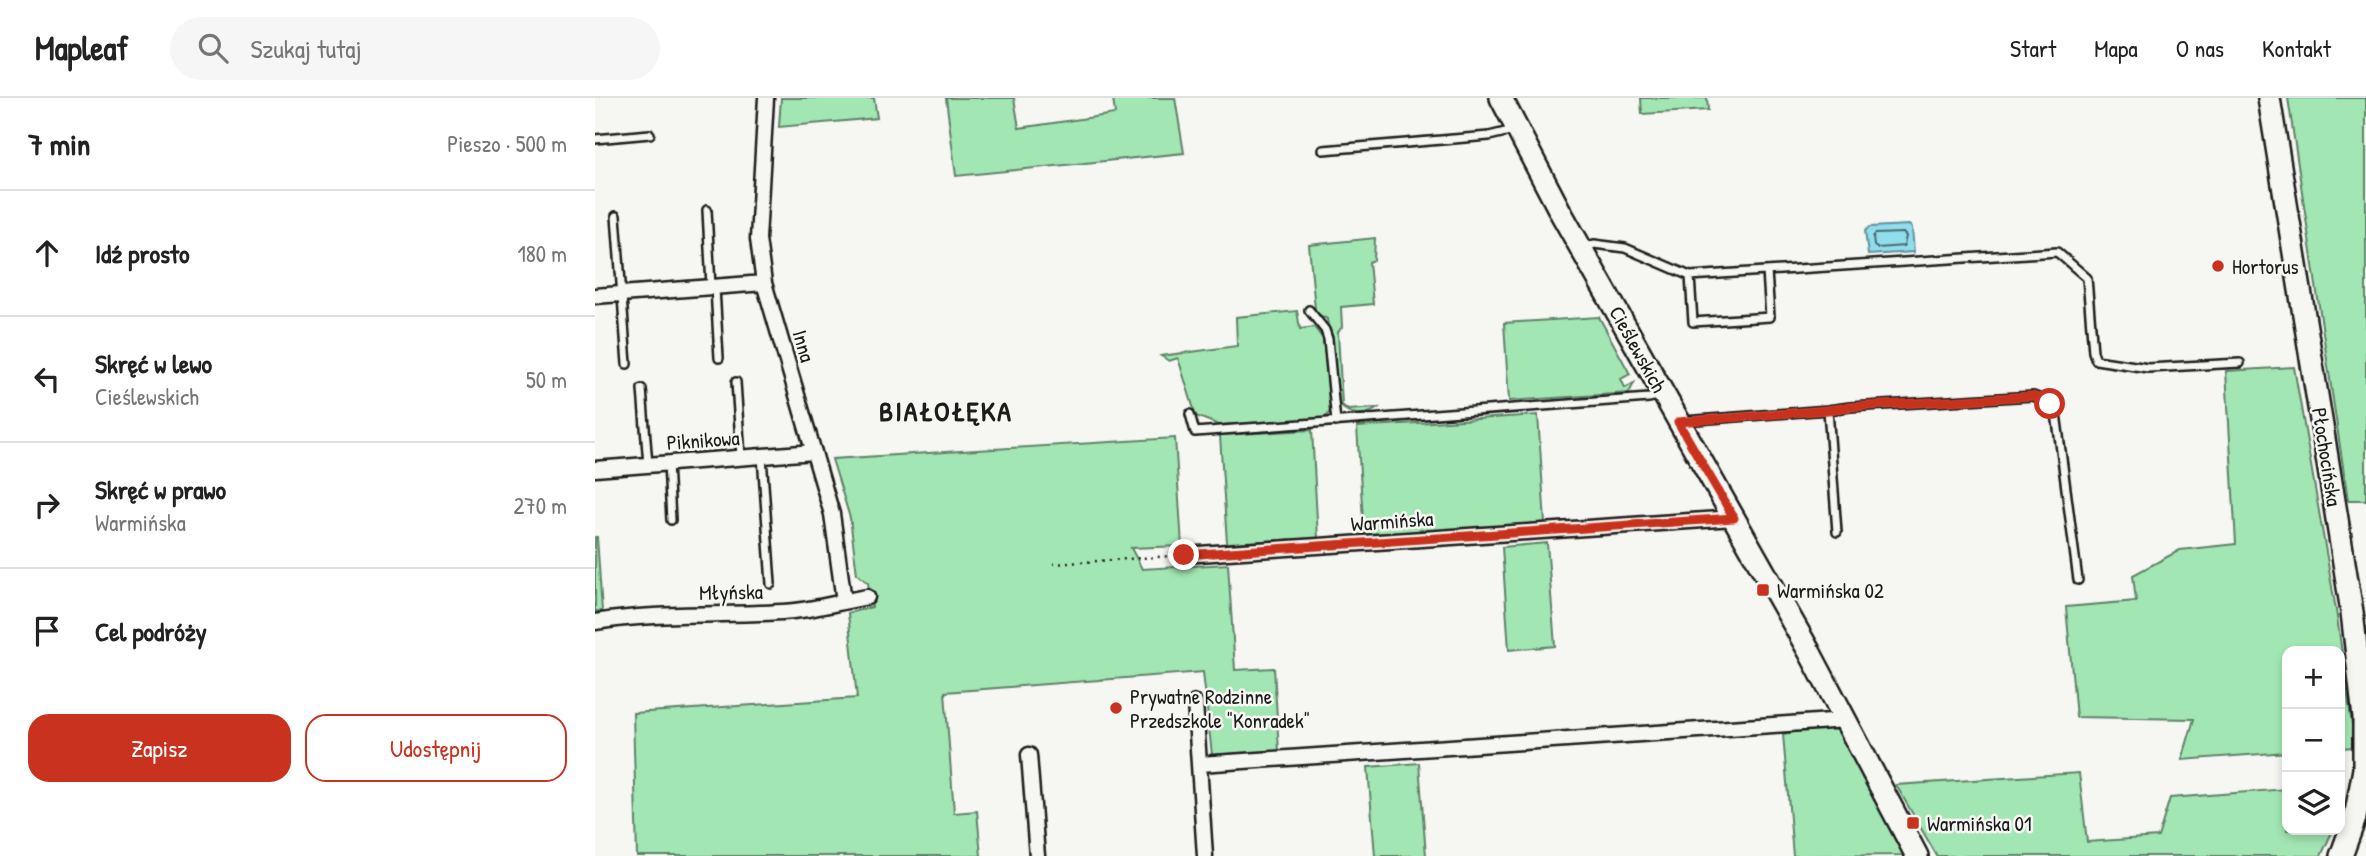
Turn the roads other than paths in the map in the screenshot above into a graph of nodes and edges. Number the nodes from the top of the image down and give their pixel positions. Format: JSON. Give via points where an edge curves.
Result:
{"nodes":[{"id":1,"x":766,"y":98,"type":"edge"},
{"id":2,"x":1501,"y":98,"type":"edge"},
{"id":3,"x":2269,"y":98,"type":"edge"},
{"id":4,"x":1518,"y":130,"type":"junction"},
{"id":5,"x":650,"y":134,"type":"dead end"},
{"id":6,"x":595,"y":139,"type":"edge"},
{"id":7,"x":1323,"y":150,"type":"dead end"},
{"id":8,"x":707,"y":211,"type":"dead end"},
{"id":9,"x":616,"y":216,"type":"dead end"},
{"id":10,"x":1583,"y":250,"type":"junction"},
{"id":11,"x":1767,"y":271,"type":"junction"},
{"id":12,"x":1690,"y":276,"type":"junction"},
{"id":13,"x":764,"y":283,"type":"junction"},
{"id":14,"x":713,"y":288,"type":"junction"},
{"id":15,"x":622,"y":295,"type":"junction"},
{"id":16,"x":595,"y":296,"type":"edge"},
{"id":17,"x":1309,"y":310,"type":"dead end"},
{"id":18,"x":719,"y":358,"type":"dead end"},
{"id":19,"x":2240,"y":363,"type":"dead end"},
{"id":20,"x":627,"y":364,"type":"dead end"},
{"id":21,"x":736,"y":382,"type":"dead end"},
{"id":22,"x":642,"y":389,"type":"dead end"},
{"id":23,"x":1663,"y":395,"type":"junction"},
{"id":24,"x":1828,"y":410,"type":"junction"},
{"id":25,"x":1191,"y":414,"type":"dead end"},
{"id":26,"x":1336,"y":422,"type":"junction"},
{"id":27,"x":1678,"y":422,"type":"junction"},
{"id":28,"x":814,"y":452,"type":"junction"},
{"id":29,"x":762,"y":456,"type":"junction"},
{"id":30,"x":741,"y":458,"type":"junction"},
{"id":31,"x":668,"y":463,"type":"junction"},
{"id":32,"x":648,"y":465,"type":"junction"},
{"id":33,"x":595,"y":469,"type":"edge"},
{"id":34,"x":1734,"y":518,"type":"junction"},
{"id":35,"x":671,"y":520,"type":"dead end"},
{"id":36,"x":1837,"y":533,"type":"dead end"},
{"id":37,"x":1184,"y":555,"type":"road end"},
{"id":38,"x":2078,"y":580,"type":"dead end"},
{"id":39,"x":771,"y":583,"type":"dead end"},
{"id":40,"x":867,"y":597,"type":"dead end"},
{"id":41,"x":844,"y":601,"type":"junction"},
{"id":42,"x":595,"y":622,"type":"edge"},
{"id":43,"x":1195,"y":704,"type":"dead end"},
{"id":44,"x":1846,"y":720,"type":"junction"},
{"id":45,"x":1029,"y":755,"type":"dead end"},
{"id":46,"x":1200,"y":764,"type":"junction"},
{"id":47,"x":1037,"y":856,"type":"edge"},
{"id":48,"x":1205,"y":856,"type":"edge"},
{"id":49,"x":1917,"y":856,"type":"edge"},
{"id":50,"x":2341,"y":856,"type":"edge"}],
"edges":[{"from":1,"to":13,"type":"street","name":"Inna","via":[[758,239]]},
{"from":2,"to":4,"type":"street","name":"Cieślewskich"},
{"from":3,"to":50,"type":"street","name":"Płochocińska","via":[[2352,612],[2364,718],[2364,769],[2355,818]]},
{"from":4,"to":7,"type":"lane"},
{"from":4,"to":10,"type":"street","name":"Cieślewskich"},
{"from":5,"to":6,"type":"lane"},
{"from":8,"to":14,"type":"lane"},
{"from":9,"to":15,"type":"lane"},
{"from":10,"to":12,"type":"lane","via":[[1594,244],[1625,248]]},
{"from":10,"to":23,"type":"street","name":"Cieślewskich"},
{"from":11,"to":12,"type":"lane"},
{"from":11,"to":12,"type":"lane","via":[[1770,317],[1693,322]]},
{"from":11,"to":19,"type":"lane","via":[[2057,252],[2087,278],[2096,360],[2148,368]]},
{"from":13,"to":14,"type":"street"},
{"from":13,"to":28,"type":"street","name":"Inna"},
{"from":14,"to":15,"type":"street"},
{"from":14,"to":18,"type":"lane"},
{"from":15,"to":16,"type":"street"},
{"from":15,"to":20,"type":"lane"},
{"from":17,"to":26,"type":"lane","via":[[1328,339]]},
{"from":21,"to":30,"type":"lane"},
{"from":22,"to":32,"type":"lane"},
{"from":23,"to":26,"type":"lane"},
{"from":23,"to":27,"type":"street","name":"Cieślewskich"},
{"from":24,"to":27,"type":"lane"},
{"from":24,"to":36,"type":"lane"},
{"from":24,"to":38,"type":"lane","via":[[2033,396],[2050,404],[2056,413]]},
{"from":25,"to":26,"type":"lane","via":[[1195,432]]},
{"from":27,"to":34,"type":"street","name":"Cieślewskich"},
{"from":28,"to":29,"type":"street","name":"Piknikowa"},
{"from":28,"to":41,"type":"street","name":"Inna","via":[[832,514]]},
{"from":29,"to":30,"type":"street","name":"Piknikowa"},
{"from":29,"to":39,"type":"lane"},
{"from":30,"to":31,"type":"street","name":"Piknikowa"},
{"from":31,"to":32,"type":"street","name":"Piknikowa"},
{"from":31,"to":35,"type":"lane"},
{"from":32,"to":33,"type":"street","name":"Piknikowa"},
{"from":34,"to":37,"type":"street","name":"Warmińska"},
{"from":34,"to":44,"type":"street","name":"Cieślewskich"},
{"from":40,"to":41,"type":"street","name":"Młyńska"},
{"from":41,"to":42,"type":"street","name":"Młyńska","via":[[786,612]]},
{"from":43,"to":46,"type":"street"},
{"from":44,"to":46,"type":"street"},
{"from":44,"to":49,"type":"street","name":"Cieślewskich"},
{"from":45,"to":47,"type":"street"},
{"from":46,"to":48,"type":"street"}]}
